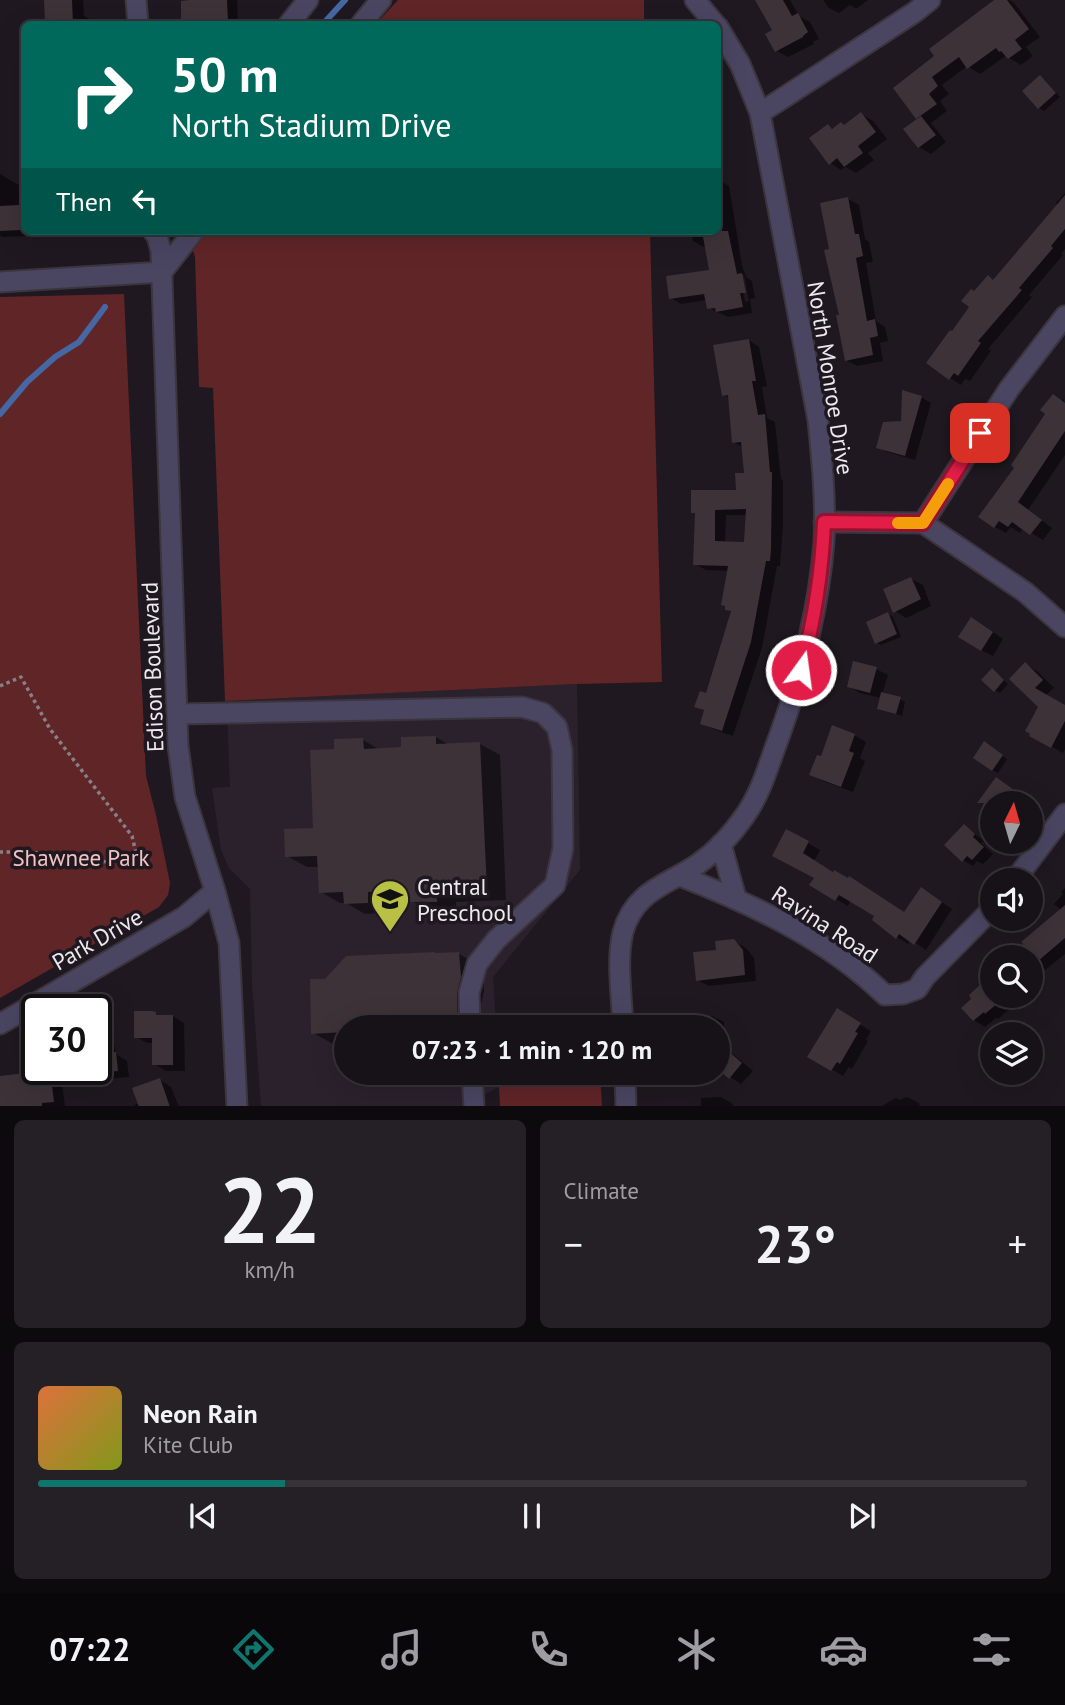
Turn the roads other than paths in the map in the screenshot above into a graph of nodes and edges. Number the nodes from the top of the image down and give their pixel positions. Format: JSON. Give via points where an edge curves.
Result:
{"nodes":[{"id":1,"x":136,"y":0,"type":"edge"},
{"id":2,"x":309,"y":0,"type":"edge"},
{"id":3,"x":381,"y":0,"type":"edge"},
{"id":4,"x":695,"y":0,"type":"edge"},
{"id":5,"x":930,"y":0,"type":"edge"},
{"id":6,"x":138,"y":21,"type":"edge"},
{"id":7,"x":292,"y":21,"type":"edge"},
{"id":8,"x":364,"y":21,"type":"edge"},
{"id":9,"x":712,"y":21,"type":"edge"},
{"id":10,"x":721,"y":34,"type":"edge"},
{"id":11,"x":760,"y":113,"type":"junction"},
{"id":12,"x":155,"y":235,"type":"edge"},
{"id":13,"x":191,"y":235,"type":"edge"},
{"id":14,"x":162,"y":272,"type":"junction"},
{"id":15,"x":0,"y":282,"type":"edge"},
{"id":16,"x":1065,"y":316,"type":"edge"},
{"id":17,"x":824,"y":522,"type":"junction"},
{"id":18,"x":923,"y":523,"type":"junction"},
{"id":19,"x":1065,"y":627,"type":"edge"},
{"id":20,"x":178,"y":714,"type":"junction"},
{"id":21,"x":1065,"y":814,"type":"edge"},
{"id":22,"x":721,"y":844,"type":"junction"},
{"id":23,"x":1024,"y":868,"type":"edge"},
{"id":24,"x":680,"y":876,"type":"junction"},
{"id":25,"x":215,"y":891,"type":"junction"},
{"id":26,"x":736,"y":898,"type":"junction"},
{"id":27,"x":980,"y":921,"type":"edge"},
{"id":28,"x":470,"y":1015,"type":"edge"},
{"id":29,"x":622,"y":1015,"type":"edge"},
{"id":30,"x":0,"y":1024,"type":"edge"},
{"id":31,"x":473,"y":1085,"type":"edge"},
{"id":32,"x":625,"y":1085,"type":"edge"},
{"id":33,"x":237,"y":1106,"type":"edge"},
{"id":34,"x":474,"y":1106,"type":"edge"},
{"id":35,"x":626,"y":1106,"type":"edge"}],
"edges":[{"from":1,"to":6,"type":"street"},
{"from":2,"to":7,"type":"street"},
{"from":3,"to":8,"type":"street"},
{"from":4,"to":9,"type":"street","name":"North Monroe Drive"},
{"from":5,"to":11,"type":"street"},
{"from":10,"to":11,"type":"street","name":"North Monroe Drive","via":[[740,64]]},
{"from":11,"to":17,"type":"street","name":"North Monroe Drive","via":[[818,420]]},
{"from":12,"to":14,"type":"street","name":"Edison Boulevard"},
{"from":13,"to":14,"type":"street"},
{"from":14,"to":15,"type":"street"},
{"from":14,"to":20,"type":"street","name":"Edison Boulevard"},
{"from":16,"to":18,"type":"street","via":[[1009,389]]},
{"from":17,"to":18,"type":"street"},
{"from":17,"to":22,"type":"street","name":"North Monroe Drive","via":[[814,617],[797,687],[759,790]]},
{"from":18,"to":19,"type":"street","via":[[1025,592]]},
{"from":20,"to":25,"type":"street","name":"Edison Boulevard","via":[[185,797]]},
{"from":20,"to":28,"type":"street","via":[[522,707],[542,713],[557,727],[562,750],[563,848],[555,885],[477,964],[469,993]]},
{"from":21,"to":23,"type":"street"},
{"from":22,"to":24,"type":"street","name":"North Monroe Drive"},
{"from":22,"to":26,"type":"street","name":"Ravina Road"},
{"from":24,"to":26,"type":"street","name":"Ravina Road"},
{"from":24,"to":29,"type":"street","name":"North Monroe Drive","via":[[656,887],[631,912],[623,932],[620,967]]},
{"from":25,"to":30,"type":"street","name":"Park Drive","via":[[184,917]]},
{"from":25,"to":33,"type":"street","name":"Edison Boulevard","via":[[229,943]]},
{"from":26,"to":27,"type":"street","name":"Ravina Road","via":[[835,954],[885,995],[917,989]]},
{"from":31,"to":34,"type":"street"},
{"from":32,"to":35,"type":"street"}]}
